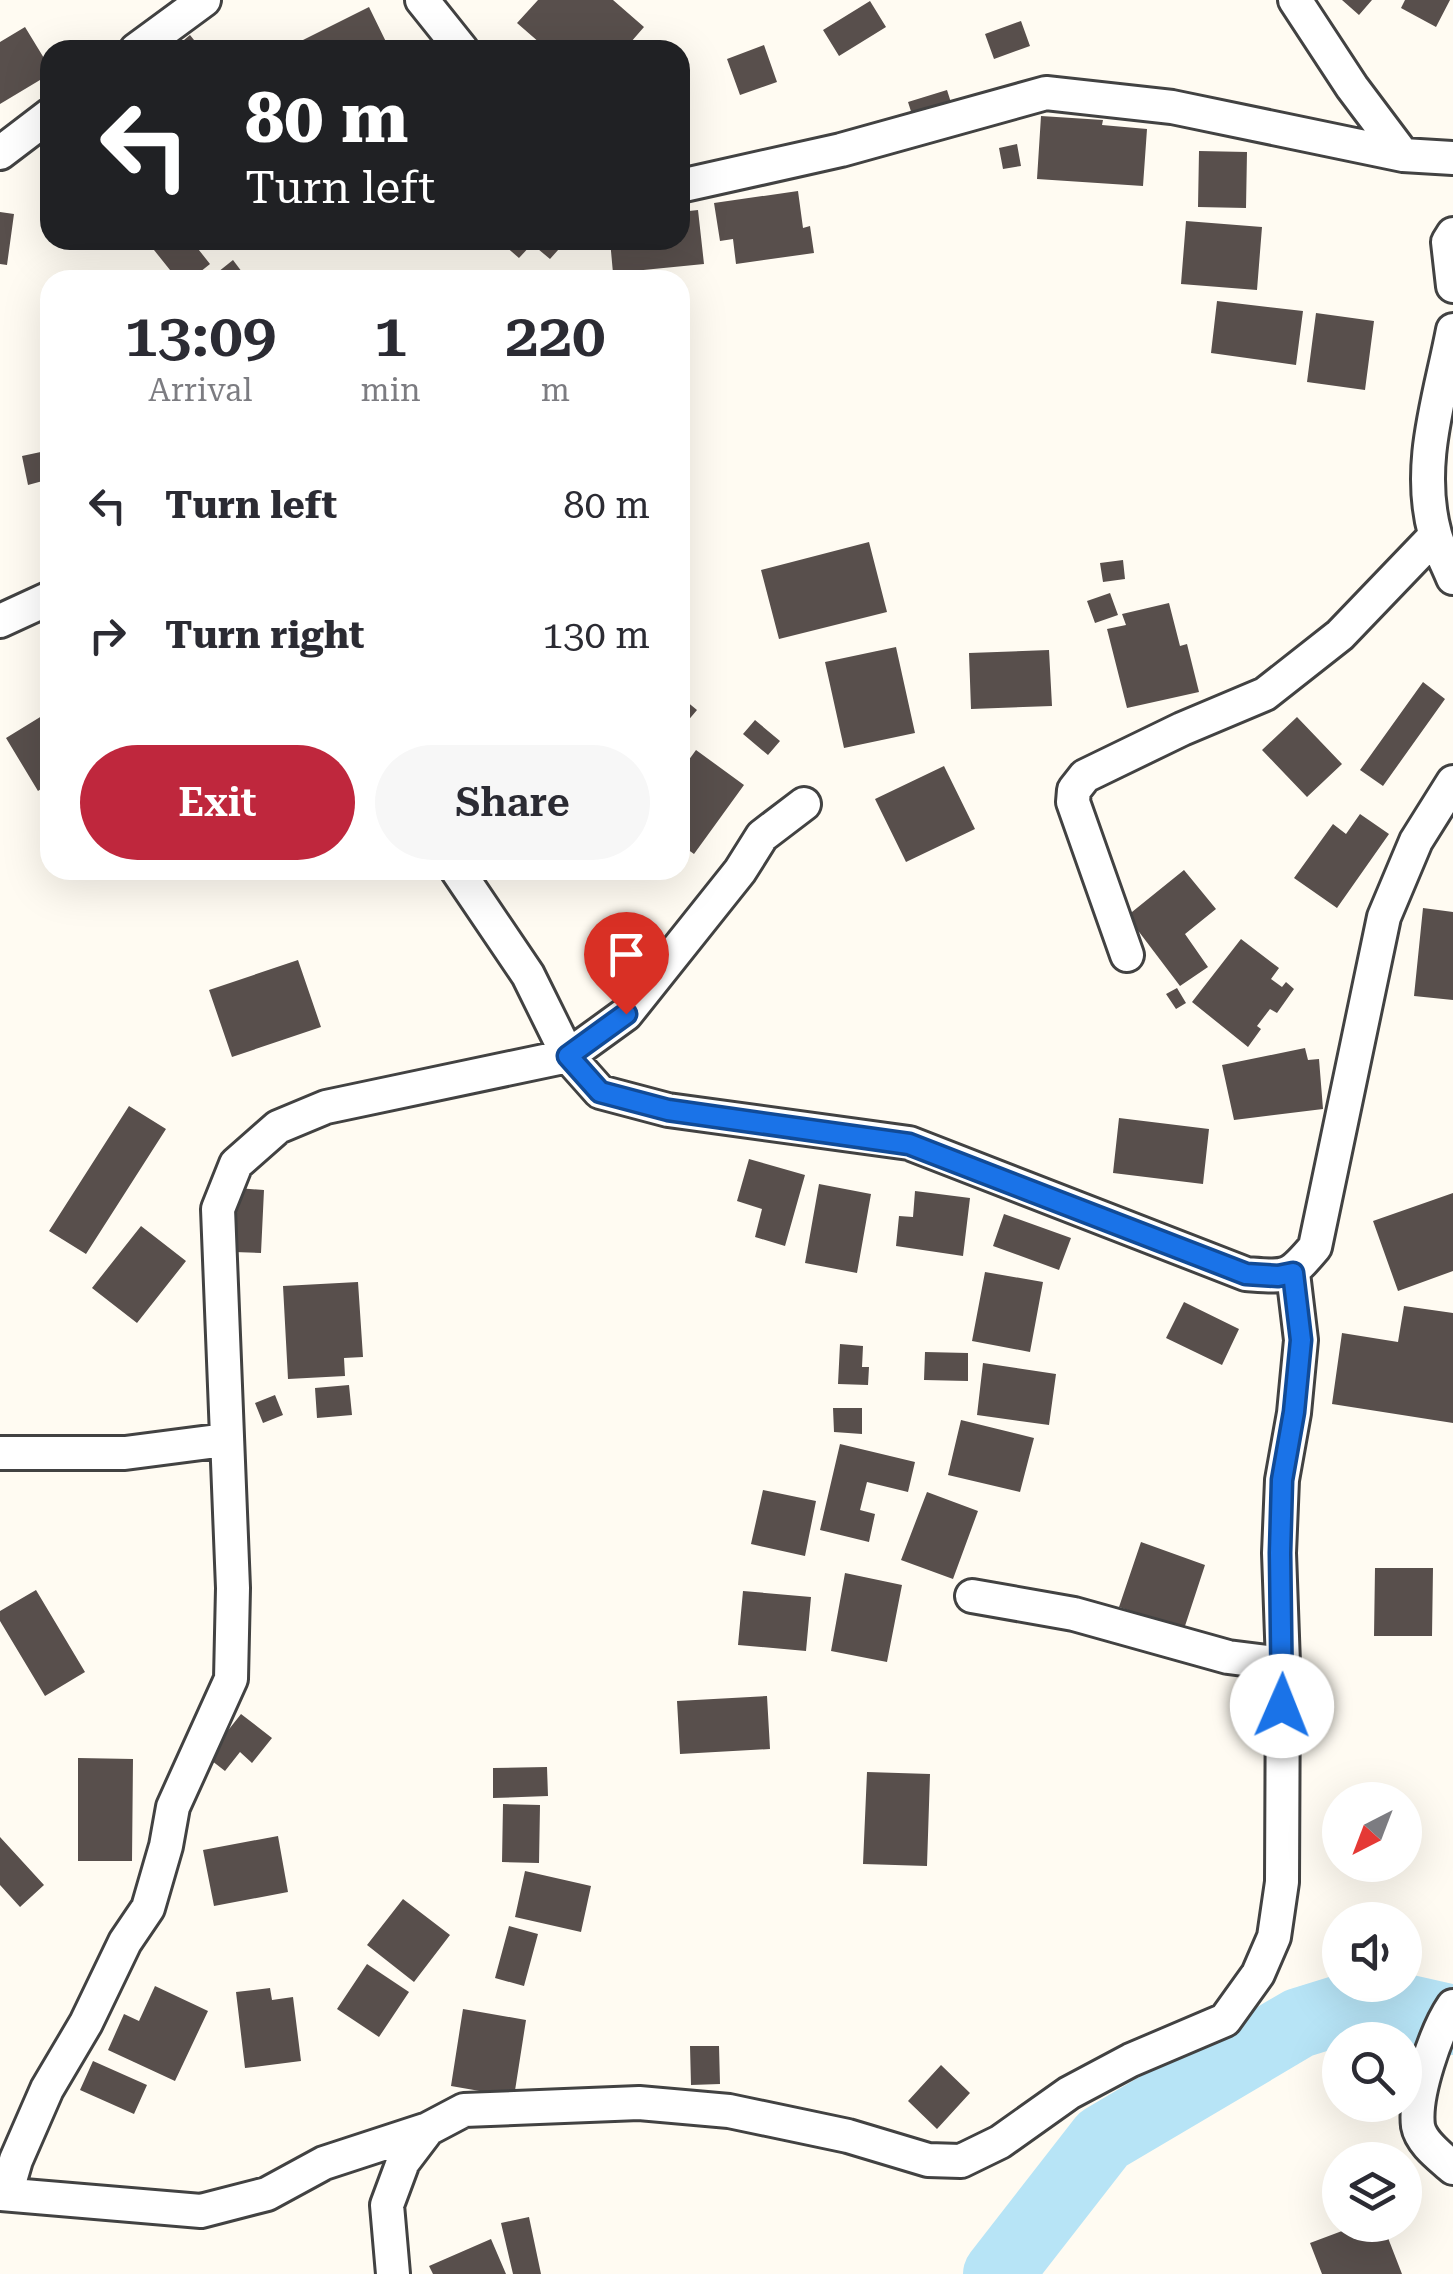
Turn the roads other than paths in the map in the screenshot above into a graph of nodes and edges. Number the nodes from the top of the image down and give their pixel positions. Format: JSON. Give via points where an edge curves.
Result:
{"nodes":[{"id":1,"x":204,"y":0,"type":"edge"},
{"id":2,"x":422,"y":0,"type":"edge"},
{"id":3,"x":1295,"y":0,"type":"edge"},
{"id":4,"x":150,"y":40,"type":"edge"},
{"id":5,"x":454,"y":40,"type":"edge"},
{"id":6,"x":40,"y":123,"type":"edge"},
{"id":7,"x":0,"y":153,"type":"edge"},
{"id":8,"x":1403,"y":155,"type":"junction"},
{"id":9,"x":1453,"y":158,"type":"edge"},
{"id":10,"x":690,"y":184,"type":"edge"},
{"id":11,"x":1451,"y":240,"type":"edge"},
{"id":12,"x":1453,"y":286,"type":"edge"},
{"id":13,"x":1453,"y":330,"type":"edge"},
{"id":14,"x":1435,"y":536,"type":"junction"},
{"id":15,"x":1453,"y":578,"type":"edge"},
{"id":16,"x":40,"y":602,"type":"edge"},
{"id":17,"x":0,"y":620,"type":"edge"},
{"id":18,"x":1453,"y":782,"type":"edge"},
{"id":19,"x":804,"y":804,"type":"dead end"},
{"id":20,"x":463,"y":880,"type":"edge"},
{"id":21,"x":1127,"y":955,"type":"dead end"},
{"id":22,"x":568,"y":1056,"type":"junction"},
{"id":23,"x":1293,"y":1273,"type":"junction"},
{"id":24,"x":225,"y":1440,"type":"junction"},
{"id":25,"x":0,"y":1453,"type":"edge"},
{"id":26,"x":972,"y":1596,"type":"dead end"},
{"id":27,"x":1283,"y":1664,"type":"junction"},
{"id":28,"x":1453,"y":2006,"type":"edge"},
{"id":29,"x":428,"y":2129,"type":"junction"},
{"id":30,"x":1453,"y":2168,"type":"edge"},
{"id":31,"x":3,"y":2194,"type":"edge"},
{"id":32,"x":394,"y":2274,"type":"edge"}],
"edges":[{"from":1,"to":4,"type":"street"},
{"from":2,"to":5,"type":"street"},
{"from":3,"to":8,"type":"street"},
{"from":6,"to":7,"type":"street"},
{"from":8,"to":9,"type":"street"},
{"from":8,"to":10,"type":"street","via":[[1172,107],[1046,93]]},
{"from":11,"to":12,"type":"street"},
{"from":13,"to":14,"type":"street","via":[[1429,433],[1427,492]]},
{"from":14,"to":15,"type":"street"},
{"from":14,"to":21,"type":"street","via":[[1340,636],[1265,694],[1085,776],[1074,790]]},
{"from":16,"to":17,"type":"street"},
{"from":18,"to":23,"type":"street","via":[[1416,841],[1384,917],[1316,1247]]},
{"from":19,"to":22,"type":"street","via":[[762,836],[626,1014]]},
{"from":20,"to":22,"type":"street","via":[[528,976]]},
{"from":22,"to":23,"type":"street","via":[[600,1092],[668,1110],[909,1144],[1246,1274]]},
{"from":22,"to":24,"type":"street","via":[[326,1107],[278,1127],[236,1164],[218,1209]]},
{"from":23,"to":27,"type":"street","via":[[1301,1340],[1282,1480]]},
{"from":24,"to":25,"type":"street","via":[[125,1453]]},
{"from":24,"to":31,"type":"street","via":[[231,1679],[173,1807],[148,1908],[47,2089]]},
{"from":26,"to":27,"type":"street"},
{"from":27,"to":29,"type":"street","via":[[1282,1882],[1274,1937],[1258,1974],[1225,2020],[1084,2085],[961,2161],[928,2160],[729,2111],[639,2103],[464,2110]]},
{"from":28,"to":30,"type":"street","via":[[1424,2082],[1418,2128]]},
{"from":29,"to":31,"type":"street","via":[[324,2163],[267,2194],[201,2211]]},
{"from":29,"to":32,"type":"street","via":[[403,2162],[387,2205]]}]}
